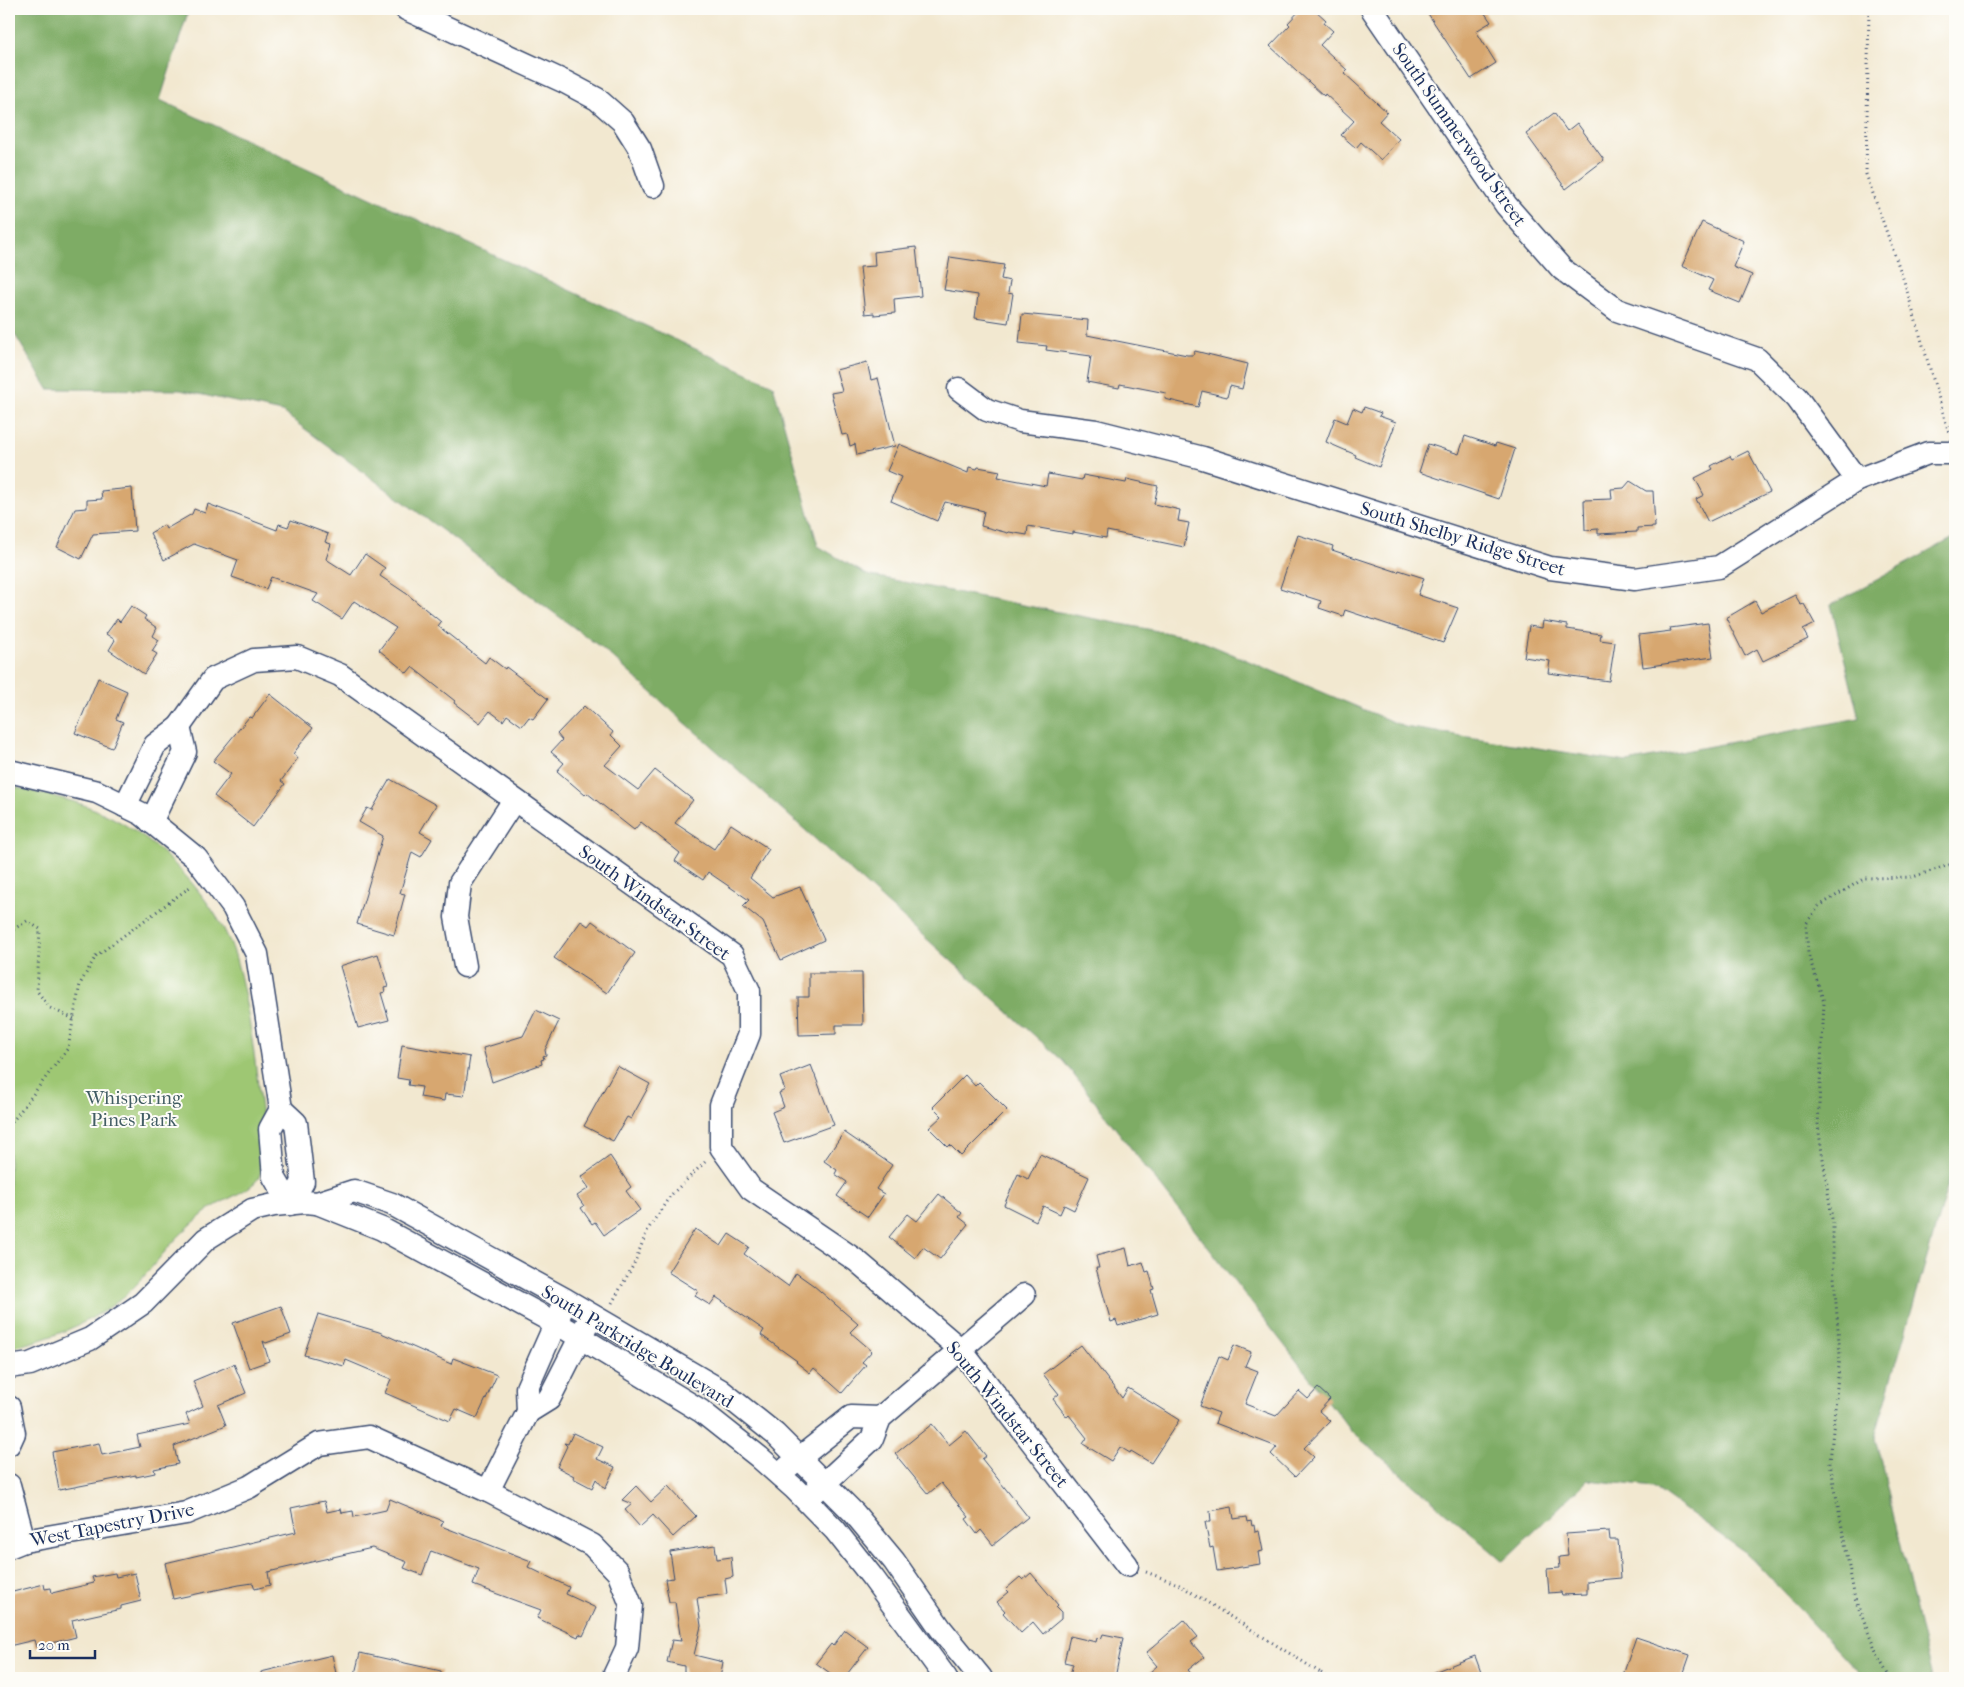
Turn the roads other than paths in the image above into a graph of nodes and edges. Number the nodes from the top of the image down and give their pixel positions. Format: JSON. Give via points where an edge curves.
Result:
{"nodes":[{"id":1,"x":406,"y":9,"type":"edge"},
{"id":2,"x":1372,"y":9,"type":"edge"},
{"id":3,"x":654,"y":186,"type":"dead end"},
{"id":4,"x":959,"y":389,"type":"dead end"},
{"id":5,"x":1955,"y":452,"type":"edge"},
{"id":6,"x":1857,"y":480,"type":"junction"},
{"id":7,"x":179,"y":727,"type":"junction"},
{"id":8,"x":9,"y":771,"type":"edge"},
{"id":9,"x":514,"y":800,"type":"junction"},
{"id":10,"x":125,"y":806,"type":"junction"},
{"id":11,"x":151,"y":822,"type":"junction"},
{"id":12,"x":465,"y":966,"type":"dead end"},
{"id":13,"x":318,"y":1203,"type":"junction"},
{"id":14,"x":290,"y":1204,"type":"junction"},
{"id":15,"x":1024,"y":1295,"type":"dead end"},
{"id":16,"x":566,"y":1300,"type":"junction"},
{"id":17,"x":596,"y":1318,"type":"junction"},
{"id":18,"x":555,"y":1324,"type":"junction"},
{"id":19,"x":580,"y":1337,"type":"junction"},
{"id":20,"x":960,"y":1349,"type":"junction"},
{"id":21,"x":9,"y":1367,"type":"edge"},
{"id":22,"x":9,"y":1407,"type":"edge"},
{"id":23,"x":528,"y":1412,"type":"junction"},
{"id":24,"x":880,"y":1418,"type":"junction"},
{"id":25,"x":9,"y":1444,"type":"edge"},
{"id":26,"x":799,"y":1458,"type":"junction"},
{"id":27,"x":778,"y":1474,"type":"junction"},
{"id":28,"x":825,"y":1483,"type":"junction"},
{"id":29,"x":9,"y":1485,"type":"edge"},
{"id":30,"x":488,"y":1491,"type":"junction"},
{"id":31,"x":805,"y":1500,"type":"junction"},
{"id":32,"x":17,"y":1544,"type":"edge"},
{"id":33,"x":1127,"y":1565,"type":"road end"},
{"id":34,"x":959,"y":1652,"type":"junction"},
{"id":35,"x":935,"y":1674,"type":"edge"},
{"id":36,"x":974,"y":1676,"type":"edge"},
{"id":37,"x":612,"y":1678,"type":"edge"}],
"edges":[{"from":1,"to":3,"type":"street","via":[[597,99],[623,122],[640,149]]},
{"from":2,"to":6,"type":"street","name":"South Summerwood Street","via":[[1506,205],[1562,269],[1617,310],[1757,359],[1798,398]]},
{"from":4,"to":6,"type":"street","name":"South Shelby Ridge Street","via":[[987,410],[1020,421],[1096,432],[1203,458],[1550,568],[1635,579],[1719,567]]},
{"from":5,"to":6,"type":"street","name":"South Shelby Ridge Street","via":[[1928,453]]},
{"from":7,"to":9,"type":"street","name":"South Windstar Street","via":[[213,679],[254,660],[297,657],[340,675]]},
{"from":7,"to":10,"type":"street","name":"South Windstar Street","via":[[155,745]]},
{"from":7,"to":11,"type":"street","via":[[185,752]]},
{"from":8,"to":10,"type":"street","via":[[97,792]]},
{"from":9,"to":12,"type":"street","via":[[460,884],[456,917]]},
{"from":9,"to":20,"type":"street","name":"South Windstar Street","via":[[732,955],[750,991],[749,1034],[721,1105],[721,1147],[751,1189],[856,1262]]},
{"from":10,"to":11,"type":"street"},
{"from":11,"to":14,"type":"street","via":[[196,858],[233,908],[257,954],[281,1109],[270,1129],[274,1177]]},
{"from":13,"to":14,"type":"street","name":"South Parkridge Boulevard"},
{"from":13,"to":16,"type":"street","name":"South Parkridge Boulevard","via":[[354,1191],[392,1204]]},
{"from":13,"to":18,"type":"street","name":"South Parkridge Boulevard","via":[[382,1229]]},
{"from":14,"to":21,"type":"street","name":"South Parkridge Boulevard","via":[[252,1210],[206,1239],[143,1303],[90,1339],[30,1364]]},
{"from":15,"to":20,"type":"street"},
{"from":16,"to":17,"type":"street","name":"South Parkridge Boulevard"},
{"from":16,"to":18,"type":"street"},
{"from":17,"to":19,"type":"street"},
{"from":17,"to":26,"type":"street","name":"South Parkridge Boulevard","via":[[720,1390],[775,1434]]},
{"from":18,"to":19,"type":"street","name":"South Parkridge Boulevard"},
{"from":18,"to":23,"type":"street","via":[[527,1388]]},
{"from":19,"to":23,"type":"street","via":[[549,1399]]},
{"from":19,"to":27,"type":"street","name":"South Parkridge Boulevard","via":[[701,1412]]},
{"from":20,"to":24,"type":"street"},
{"from":20,"to":33,"type":"street","name":"South Windstar Street"},
{"from":22,"to":25,"type":"street","via":[[14,1433]]},
{"from":23,"to":30,"type":"street"},
{"from":24,"to":26,"type":"street","via":[[851,1417]]},
{"from":24,"to":28,"type":"street","via":[[872,1439]]},
{"from":26,"to":27,"type":"street"},
{"from":26,"to":28,"type":"street","name":"South Parkridge Boulevard"},
{"from":27,"to":31,"type":"street","name":"South Parkridge Boulevard"},
{"from":28,"to":31,"type":"street"},
{"from":28,"to":34,"type":"street","name":"South Parkridge Boulevard","via":[[894,1562]]},
{"from":29,"to":32,"type":"street"},
{"from":30,"to":32,"type":"street","name":"West Tapestry Drive","via":[[370,1436],[319,1444],[249,1487],[186,1513]]},
{"from":30,"to":37,"type":"street","name":"West Tapestry Drive","via":[[592,1545],[618,1572],[631,1605],[627,1648]]},
{"from":31,"to":35,"type":"street","name":"South Parkridge Boulevard","via":[[835,1530],[872,1578]]},
{"from":34,"to":35,"type":"street"},
{"from":34,"to":36,"type":"street","name":"South Parkridge Boulevard"}]}
